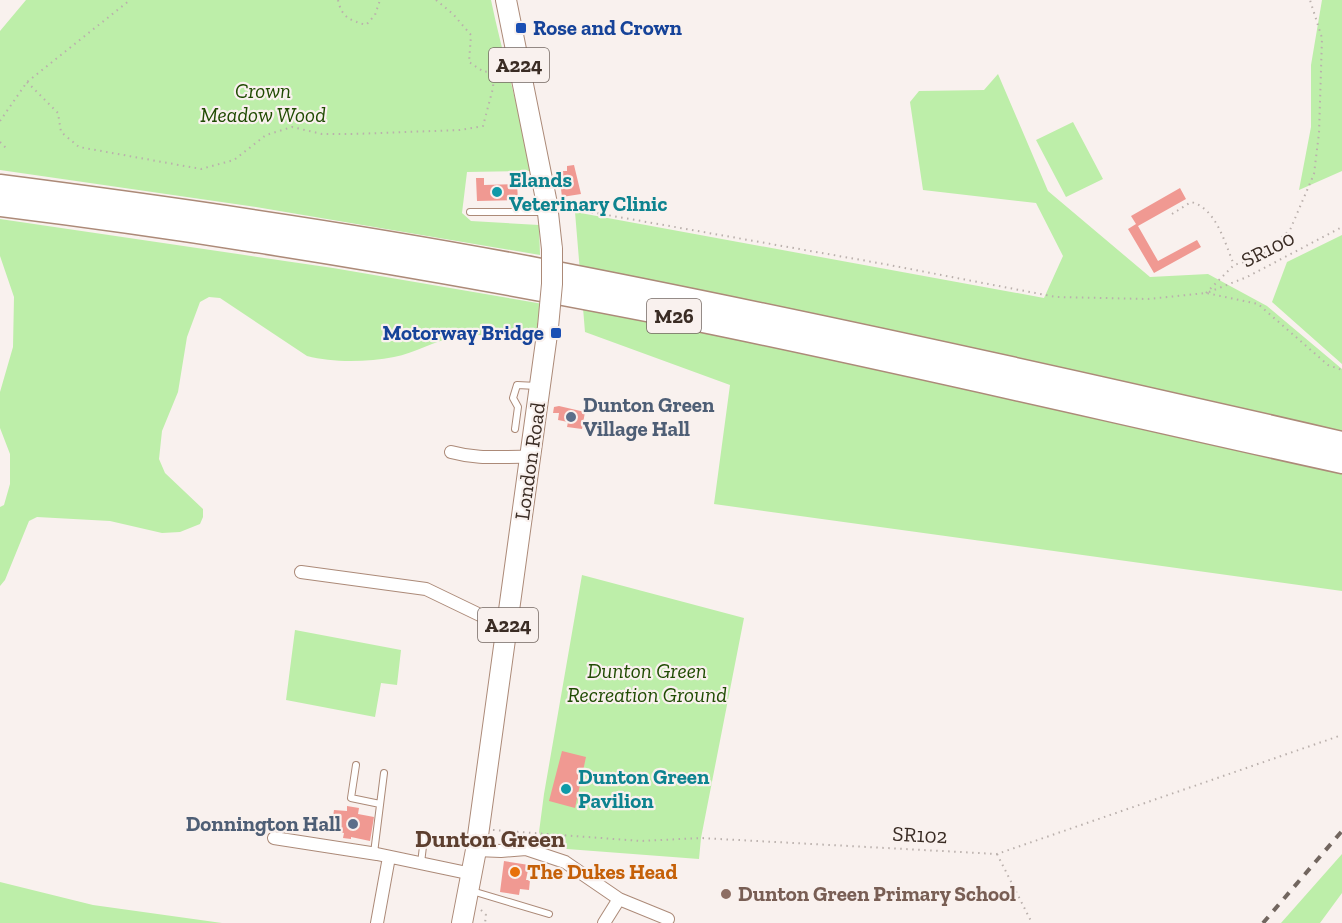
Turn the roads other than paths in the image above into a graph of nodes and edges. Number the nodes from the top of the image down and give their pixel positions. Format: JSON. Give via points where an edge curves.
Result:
{"nodes":[{"id":1,"x":506,"y":0,"type":"edge"},
{"id":2,"x":0,"y":186,"type":"edge"},
{"id":3,"x":0,"y":205,"type":"edge"},
{"id":4,"x":548,"y":208,"type":"junction"},
{"id":5,"x":470,"y":212,"type":"dead end"},
{"id":6,"x":541,"y":386,"type":"junction"},
{"id":7,"x":515,"y":429,"type":"dead end"},
{"id":8,"x":1342,"y":443,"type":"edge"},
{"id":9,"x":451,"y":452,"type":"dead end"},
{"id":10,"x":532,"y":457,"type":"junction"},
{"id":11,"x":1342,"y":462,"type":"edge"},
{"id":12,"x":301,"y":572,"type":"dead end"},
{"id":13,"x":508,"y":621,"type":"junction"},
{"id":14,"x":356,"y":765,"type":"dead end"},
{"id":15,"x":384,"y":772,"type":"dead end"},
{"id":16,"x":380,"y":804,"type":"junction"},
{"id":17,"x":274,"y":838,"type":"dead end"},
{"id":18,"x":424,"y":838,"type":"dead end"},
{"id":19,"x":476,"y":850,"type":"junction"},
{"id":20,"x":374,"y":854,"type":"junction"},
{"id":21,"x":389,"y":857,"type":"junction"},
{"id":22,"x":421,"y":863,"type":"junction"},
{"id":23,"x":470,"y":881,"type":"junction"},
{"id":24,"x":619,"y":899,"type":"junction"},
{"id":25,"x":549,"y":914,"type":"dead end"},
{"id":26,"x":668,"y":918,"type":"dead end"},
{"id":27,"x":377,"y":923,"type":"edge"},
{"id":28,"x":462,"y":923,"type":"edge"},
{"id":29,"x":604,"y":923,"type":"edge"}],
"edges":[{"from":1,"to":4,"type":"main road","name":"London Road","number":"A224"},
{"from":2,"to":8,"type":"highway","number":"M26","via":[[226,217],[533,269],[959,357]]},
{"from":3,"to":11,"type":"highway","number":"M26","via":[[282,246],[571,296],[865,355]]},
{"from":4,"to":5,"type":"lane"},
{"from":4,"to":6,"type":"main road","name":"London Road","number":"A224","bridge":true,"via":[[552,284]]},
{"from":6,"to":7,"type":"lane","via":[[517,385],[513,398],[518,407]]},
{"from":6,"to":10,"type":"main road","name":"London Road","number":"A224"},
{"from":9,"to":10,"type":"street","via":[[494,459]]},
{"from":10,"to":13,"type":"main road","name":"London Road","number":"A224"},
{"from":12,"to":13,"type":"street","via":[[426,590],[480,615]]},
{"from":13,"to":19,"type":"main road","name":"London Road","number":"A224"},
{"from":14,"to":16,"type":"lane","via":[[351,798]]},
{"from":15,"to":16,"type":"lane"},
{"from":16,"to":20,"type":"lane"},
{"from":17,"to":20,"type":"street"},
{"from":18,"to":22,"type":"lane"},
{"from":19,"to":23,"type":"main road","name":"London Road","number":"A224"},
{"from":19,"to":24,"type":"street","via":[[526,849],[565,862]]},
{"from":20,"to":21,"type":"street"},
{"from":21,"to":22,"type":"street"},
{"from":21,"to":27,"type":"street"},
{"from":22,"to":23,"type":"street"},
{"from":23,"to":25,"type":"lane"},
{"from":23,"to":28,"type":"main road","name":"London Road","number":"A224"},
{"from":24,"to":26,"type":"street"},
{"from":24,"to":29,"type":"street"}]}
